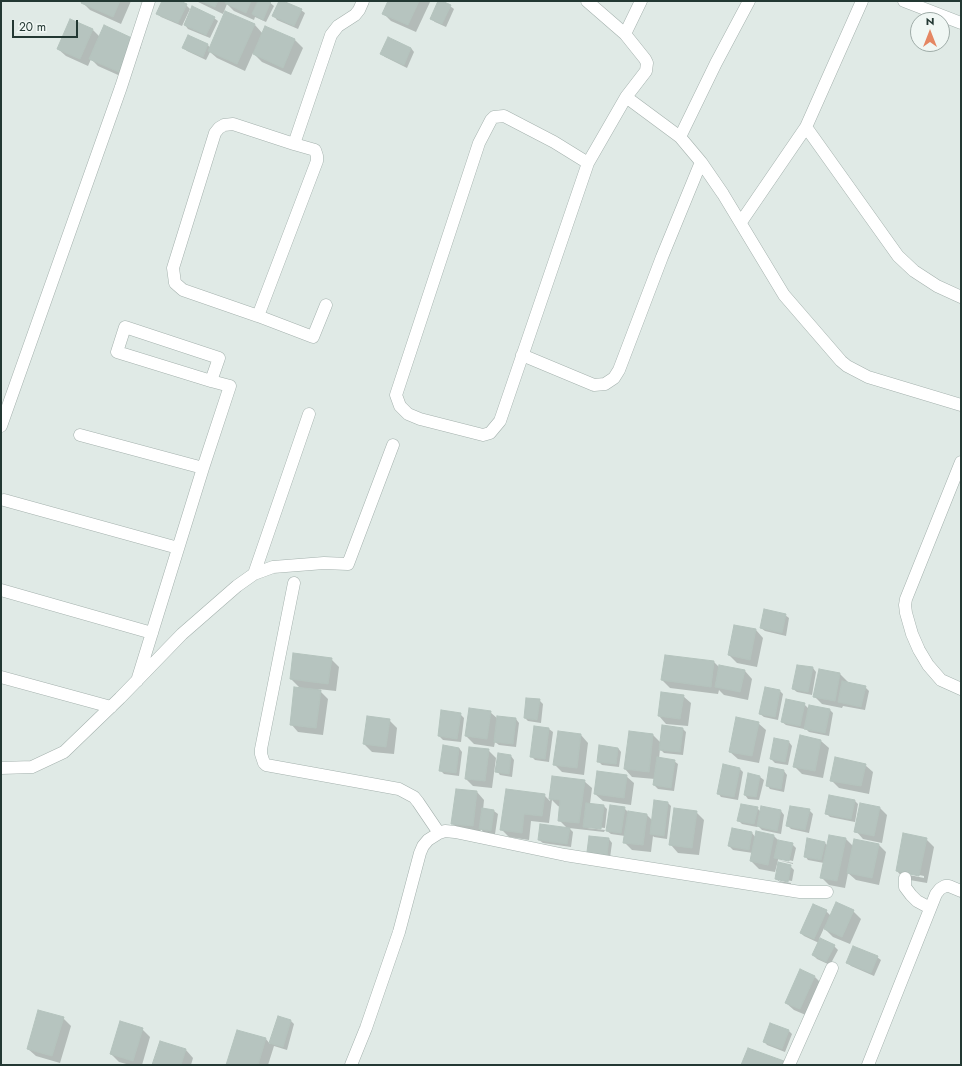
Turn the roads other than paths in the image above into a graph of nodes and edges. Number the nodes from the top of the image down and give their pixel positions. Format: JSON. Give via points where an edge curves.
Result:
{"nodes":[{"id":1,"x":149,"y":1,"type":"edge"},
{"id":2,"x":363,"y":1,"type":"edge"},
{"id":3,"x":587,"y":1,"type":"edge"},
{"id":4,"x":641,"y":1,"type":"edge"},
{"id":5,"x":749,"y":1,"type":"edge"},
{"id":6,"x":862,"y":1,"type":"edge"},
{"id":7,"x":904,"y":1,"type":"edge"},
{"id":8,"x":961,"y":23,"type":"edge"},
{"id":9,"x":625,"y":34,"type":"junction"},
{"id":10,"x":626,"y":97,"type":"junction"},
{"id":11,"x":806,"y":127,"type":"junction"},
{"id":12,"x":680,"y":138,"type":"junction"},
{"id":13,"x":294,"y":144,"type":"junction"},
{"id":14,"x":701,"y":162,"type":"junction"},
{"id":15,"x":588,"y":163,"type":"junction"},
{"id":16,"x":741,"y":222,"type":"junction"},
{"id":17,"x":961,"y":297,"type":"edge"},
{"id":18,"x":326,"y":305,"type":"dead end"},
{"id":19,"x":258,"y":316,"type":"junction"},
{"id":20,"x":522,"y":354,"type":"junction"},
{"id":21,"x":211,"y":381,"type":"junction"},
{"id":22,"x":961,"y":403,"type":"edge"},
{"id":23,"x":309,"y":414,"type":"dead end"},
{"id":24,"x":1,"y":426,"type":"edge"},
{"id":25,"x":80,"y":435,"type":"dead end"},
{"id":26,"x":393,"y":445,"type":"dead end"},
{"id":27,"x":961,"y":462,"type":"edge"},
{"id":28,"x":203,"y":468,"type":"junction"},
{"id":29,"x":4,"y":500,"type":"dead end"},
{"id":30,"x":178,"y":548,"type":"junction"},
{"id":31,"x":254,"y":574,"type":"junction"},
{"id":32,"x":294,"y":583,"type":"dead end"},
{"id":33,"x":1,"y":590,"type":"edge"},
{"id":34,"x":152,"y":633,"type":"junction"},
{"id":35,"x":1,"y":677,"type":"edge"},
{"id":36,"x":137,"y":681,"type":"junction"},
{"id":37,"x":961,"y":690,"type":"edge"},
{"id":38,"x":111,"y":707,"type":"junction"},
{"id":39,"x":1,"y":768,"type":"edge"},
{"id":40,"x":439,"y":833,"type":"junction"},
{"id":41,"x":905,"y":878,"type":"dead end"},
{"id":42,"x":961,"y":891,"type":"edge"},
{"id":43,"x":827,"y":892,"type":"dead end"},
{"id":44,"x":930,"y":908,"type":"junction"},
{"id":45,"x":832,"y":968,"type":"dead end"},
{"id":46,"x":351,"y":1065,"type":"edge"},
{"id":47,"x":790,"y":1065,"type":"edge"},
{"id":48,"x":868,"y":1065,"type":"edge"}],
"edges":[{"from":1,"to":24,"type":"street"},
{"from":2,"to":13,"type":"street","via":[[355,15],[338,26],[331,35]]},
{"from":3,"to":9,"type":"street"},
{"from":4,"to":9,"type":"street"},
{"from":5,"to":12,"type":"street"},
{"from":6,"to":11,"type":"street"},
{"from":7,"to":8,"type":"street"},
{"from":9,"to":10,"type":"street","via":[[647,63],[646,71]]},
{"from":10,"to":12,"type":"street"},
{"from":10,"to":15,"type":"street"},
{"from":11,"to":16,"type":"street"},
{"from":11,"to":17,"type":"street","via":[[898,256],[914,271],[937,286]]},
{"from":12,"to":14,"type":"street"},
{"from":13,"to":19,"type":"street","via":[[314,150],[318,158]]},
{"from":13,"to":19,"type":"street","via":[[233,124],[224,125],[217,130],[173,268],[175,283],[183,290]]},
{"from":14,"to":16,"type":"street"},
{"from":14,"to":20,"type":"street","via":[[614,378],[605,384],[594,385]]},
{"from":15,"to":20,"type":"street"},
{"from":15,"to":20,"type":"street","via":[[504,116],[496,116],[491,120],[479,143],[396,395],[398,403],[408,414],[420,419],[486,435],[500,421]]},
{"from":16,"to":22,"type":"street","via":[[784,295],[847,366],[883,382]]},
{"from":18,"to":19,"type":"street","via":[[313,337]]},
{"from":21,"to":21,"type":"street","via":[[117,352],[125,327],[220,358]]},
{"from":21,"to":28,"type":"street","via":[[230,386]]},
{"from":23,"to":31,"type":"street"},
{"from":25,"to":28,"type":"street"},
{"from":26,"to":31,"type":"street","via":[[348,564],[273,567]]},
{"from":27,"to":37,"type":"street","via":[[905,605],[912,634],[928,665],[941,680]]},
{"from":28,"to":30,"type":"street"},
{"from":29,"to":30,"type":"street"},
{"from":30,"to":34,"type":"street"},
{"from":31,"to":36,"type":"street","via":[[182,634]]},
{"from":32,"to":40,"type":"street","via":[[261,749],[264,763],[266,766],[399,789],[414,797]]},
{"from":33,"to":34,"type":"street"},
{"from":34,"to":36,"type":"street"},
{"from":35,"to":38,"type":"street"},
{"from":36,"to":38,"type":"street"},
{"from":38,"to":39,"type":"street","via":[[64,752],[32,767]]},
{"from":40,"to":43,"type":"street","via":[[455,832],[565,855],[800,892]]},
{"from":40,"to":46,"type":"street","via":[[428,840],[420,853],[399,932]]},
{"from":41,"to":44,"type":"street","via":[[905,887],[911,895]]},
{"from":42,"to":44,"type":"street","via":[[950,886],[940,888]]},
{"from":44,"to":48,"type":"street"},
{"from":45,"to":47,"type":"street"}]}
